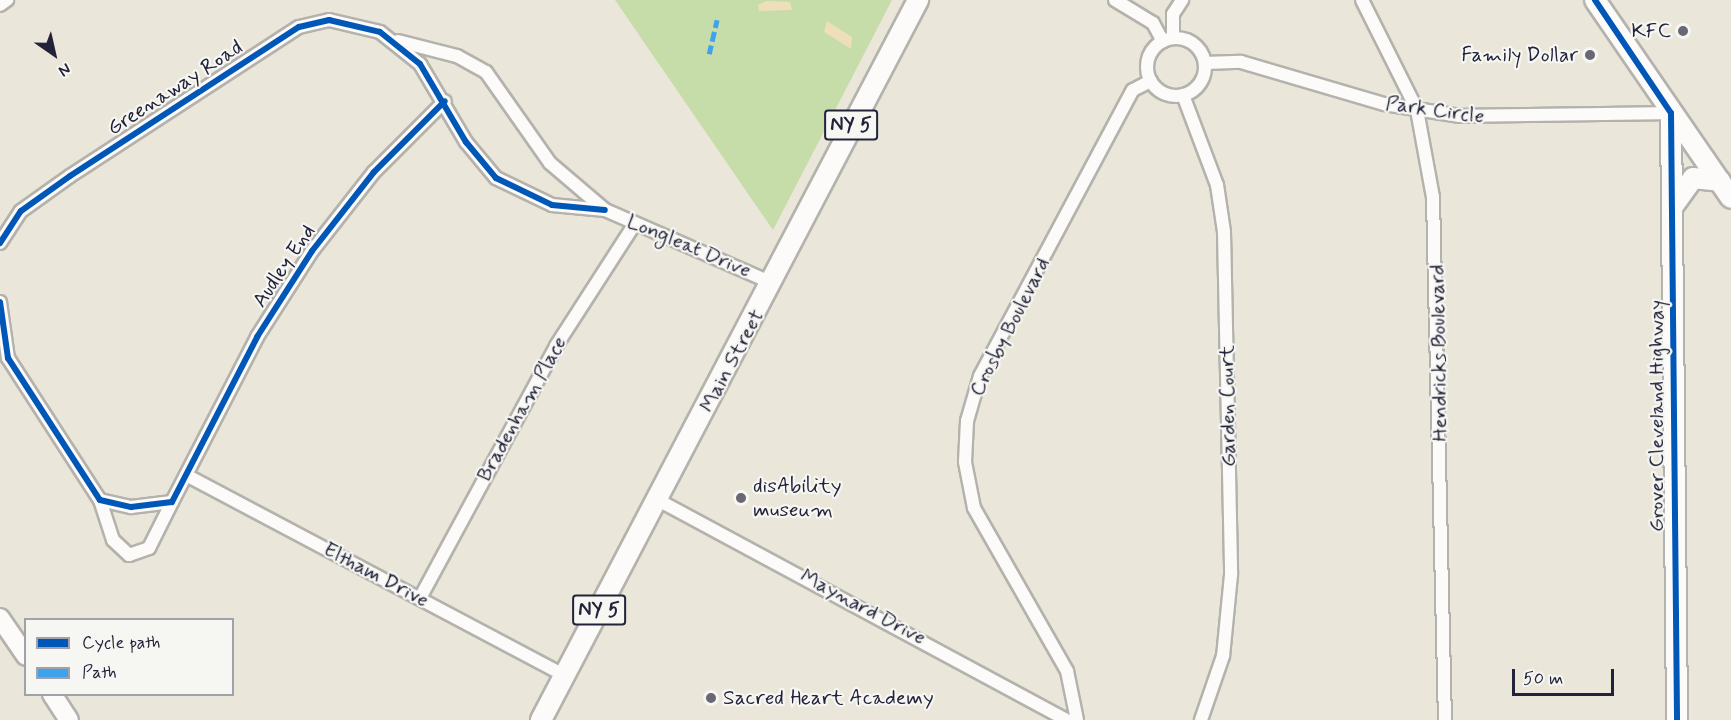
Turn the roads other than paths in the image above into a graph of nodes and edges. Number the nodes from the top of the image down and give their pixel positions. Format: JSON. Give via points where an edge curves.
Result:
{"nodes":[{"id":1,"x":7,"y":0,"type":"edge"},
{"id":2,"x":918,"y":0,"type":"edge"},
{"id":3,"x":1115,"y":0,"type":"edge"},
{"id":4,"x":1182,"y":0,"type":"edge"},
{"id":5,"x":1362,"y":0,"type":"edge"},
{"id":6,"x":1595,"y":0,"type":"edge"},
{"id":7,"x":0,"y":5,"type":"edge"},
{"id":8,"x":391,"y":39,"type":"junction"},
{"id":9,"x":1168,"y":40,"type":"junction"},
{"id":10,"x":1205,"y":63,"type":"junction"},
{"id":11,"x":1150,"y":81,"type":"junction"},
{"id":12,"x":1184,"y":95,"type":"junction"},
{"id":13,"x":445,"y":101,"type":"junction"},
{"id":14,"x":1417,"y":110,"type":"junction"},
{"id":15,"x":1671,"y":112,"type":"junction"},
{"id":16,"x":1720,"y":181,"type":"junction"},
{"id":17,"x":1731,"y":198,"type":"edge"},
{"id":18,"x":604,"y":210,"type":"junction"},
{"id":19,"x":1671,"y":212,"type":"junction"},
{"id":20,"x":634,"y":225,"type":"junction"},
{"id":21,"x":0,"y":243,"type":"edge"},
{"id":22,"x":772,"y":283,"type":"junction"},
{"id":23,"x":0,"y":302,"type":"edge"},
{"id":24,"x":186,"y":475,"type":"junction"},
{"id":25,"x":100,"y":500,"type":"junction"},
{"id":26,"x":658,"y":500,"type":"junction"},
{"id":27,"x":172,"y":502,"type":"junction"},
{"id":28,"x":420,"y":598,"type":"junction"},
{"id":29,"x":0,"y":618,"type":"edge"},
{"id":30,"x":24,"y":653,"type":"edge"},
{"id":31,"x":564,"y":676,"type":"junction"},
{"id":32,"x":53,"y":696,"type":"edge"},
{"id":33,"x":69,"y":720,"type":"edge"},
{"id":34,"x":541,"y":720,"type":"edge"},
{"id":35,"x":1066,"y":720,"type":"edge"},
{"id":36,"x":1077,"y":720,"type":"edge"},
{"id":37,"x":1202,"y":720,"type":"edge"},
{"id":38,"x":1444,"y":720,"type":"edge"},
{"id":39,"x":1677,"y":720,"type":"edge"}],
"edges":[{"from":1,"to":7,"type":"street"},
{"from":2,"to":22,"type":"main road","name":"Main Street","number":"NY 5"},
{"from":3,"to":9,"type":"street","via":[[1153,23]]},
{"from":4,"to":9,"type":"street","via":[[1173,14]]},
{"from":5,"to":14,"type":"street","name":"Hendricks Boulevard"},
{"from":6,"to":15,"type":"main road"},
{"from":8,"to":13,"type":"street","name":"Longleat Drive","via":[[420,64]]},
{"from":8,"to":18,"type":"street","name":"Longleat Drive","via":[[457,56],[486,72],[550,163]]},
{"from":8,"to":21,"type":"street","name":"Greenaway Road","via":[[348,21],[299,27],[21,211]]},
{"from":9,"to":10,"type":"street","via":[[1190,42]]},
{"from":9,"to":11,"type":"street","via":[[1147,64]]},
{"from":10,"to":12,"type":"street","via":[[1202,80]]},
{"from":10,"to":14,"type":"street","name":"Park Circle","via":[[1241,62],[1320,88]]},
{"from":11,"to":12,"type":"street","via":[[1161,92]]},
{"from":11,"to":36,"type":"street","name":"Crosby Boulevard","via":[[1133,90],[980,376],[967,421],[965,462],[974,508],[1067,671]]},
{"from":12,"to":37,"type":"street","name":"Garden Court","via":[[1217,185],[1224,232],[1231,575],[1223,656]]},
{"from":13,"to":18,"type":"street","name":"Longleat Drive","via":[[466,142],[496,178],[552,205]]},
{"from":13,"to":24,"type":"street","name":"Audley End","via":[[374,172],[312,252],[257,337]]},
{"from":14,"to":15,"type":"street","name":"Park Circle","via":[[1503,119]]},
{"from":14,"to":38,"type":"street","name":"Hendricks Boulevard","via":[[1437,240]]},
{"from":15,"to":16,"type":"main road"},
{"from":15,"to":19,"type":"main road","name":"Grover Cleveland Highway"},
{"from":16,"to":17,"type":"main road"},
{"from":16,"to":19,"type":"main road","via":[[1693,178],[1682,185]]},
{"from":18,"to":20,"type":"street","name":"Longleat Drive"},
{"from":19,"to":39,"type":"main road","name":"Grover Cleveland Highway"},
{"from":20,"to":22,"type":"street","name":"Longleat Drive"},
{"from":20,"to":28,"type":"street","name":"Bradenham Place","via":[[550,356]]},
{"from":22,"to":26,"type":"main road","name":"Main Street","number":"NY 5"},
{"from":23,"to":25,"type":"street","via":[[8,358]]},
{"from":24,"to":27,"type":"street"},
{"from":24,"to":28,"type":"street","name":"Eltham Drive"},
{"from":25,"to":27,"type":"street","via":[[131,507]]},
{"from":25,"to":27,"type":"street","via":[[113,540],[129,555],[149,548]]},
{"from":26,"to":31,"type":"main road","name":"Main Street","number":"NY 5"},
{"from":26,"to":35,"type":"street","name":"Maynard Drive"},
{"from":28,"to":31,"type":"street","name":"Eltham Drive"},
{"from":29,"to":30,"type":"street"},
{"from":31,"to":34,"type":"main road","name":"Main Street","number":"NY 5"},
{"from":32,"to":33,"type":"street"}]}
